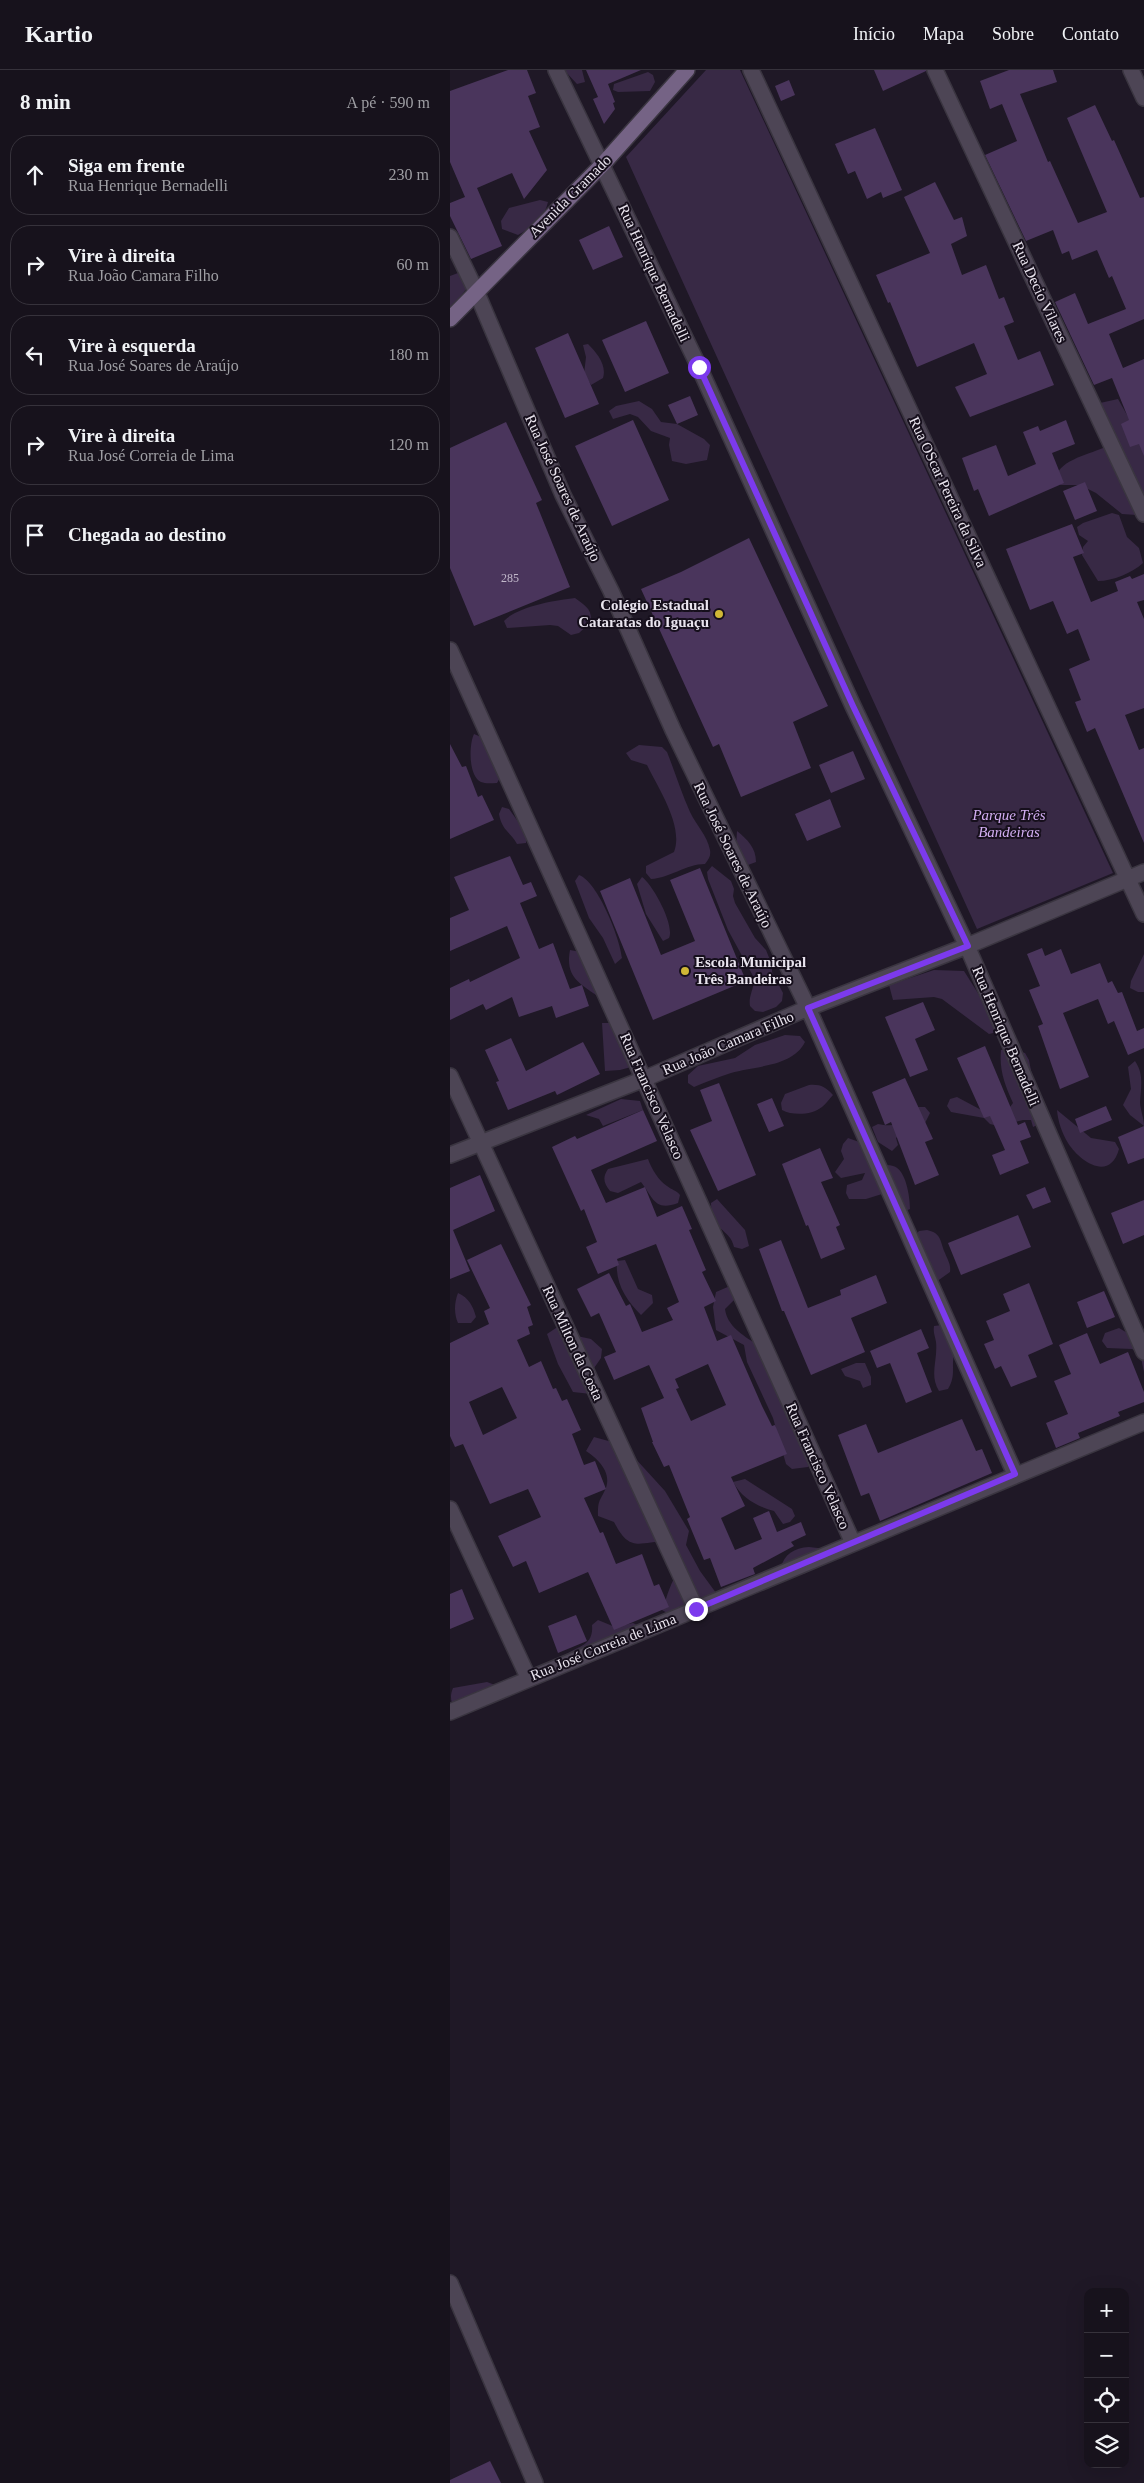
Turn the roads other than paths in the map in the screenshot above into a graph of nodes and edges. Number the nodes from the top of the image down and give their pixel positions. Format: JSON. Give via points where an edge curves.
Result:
{"nodes":[{"id":1,"x":556,"y":70,"type":"edge"},
{"id":2,"x":687,"y":70,"type":"edge"},
{"id":3,"x":751,"y":70,"type":"edge"},
{"id":4,"x":935,"y":70,"type":"edge"},
{"id":5,"x":1131,"y":70,"type":"edge"},
{"id":6,"x":1144,"y":98,"type":"edge"},
{"id":7,"x":603,"y":164,"type":"junction"},
{"id":8,"x":450,"y":236,"type":"edge"},
{"id":9,"x":476,"y":291,"type":"junction"},
{"id":10,"x":450,"y":319,"type":"edge"},
{"id":11,"x":1144,"y":514,"type":"edge"},
{"id":12,"x":450,"y":650,"type":"edge"},
{"id":13,"x":1144,"y":872,"type":"edge"},
{"id":14,"x":1129,"y":878,"type":"junction"},
{"id":15,"x":1144,"y":914,"type":"edge"},
{"id":16,"x":968,"y":946,"type":"junction"},
{"id":17,"x":808,"y":1008,"type":"junction"},
{"id":18,"x":450,"y":1076,"type":"edge"},
{"id":19,"x":644,"y":1079,"type":"junction"},
{"id":20,"x":481,"y":1143,"type":"junction"},
{"id":21,"x":450,"y":1156,"type":"edge"},
{"id":22,"x":1144,"y":1352,"type":"edge"},
{"id":23,"x":1144,"y":1422,"type":"edge"},
{"id":24,"x":1015,"y":1474,"type":"junction"},
{"id":25,"x":450,"y":1509,"type":"edge"},
{"id":26,"x":853,"y":1543,"type":"junction"},
{"id":27,"x":696,"y":1609,"type":"junction"},
{"id":28,"x":528,"y":1677,"type":"junction"},
{"id":29,"x":450,"y":1712,"type":"edge"},
{"id":30,"x":450,"y":2283,"type":"edge"},
{"id":31,"x":535,"y":2483,"type":"edge"}],
"edges":[{"from":1,"to":7,"type":"street","name":"Rua Henrique Bernadelli"},
{"from":2,"to":7,"type":"street","name":"Avenida Gramado"},
{"from":3,"to":14,"type":"street","name":"Rua OScar Pereira da Silva"},
{"from":4,"to":11,"type":"street","name":"Rua Decio Vilares"},
{"from":5,"to":6,"type":"street"},
{"from":7,"to":9,"type":"street","name":"Avenida Gramado"},
{"from":7,"to":16,"type":"street","name":"Rua Henrique Bernadelli","via":[[853,706]]},
{"from":8,"to":9,"type":"street","name":"Rua José Soares de Araújo"},
{"from":9,"to":10,"type":"street","name":"Avenida Gramado"},
{"from":9,"to":17,"type":"street","name":"Rua José Soares de Araújo","via":[[563,495]]},
{"from":12,"to":19,"type":"street","name":"Rua Francisco Velasco"},
{"from":13,"to":14,"type":"street","name":"Rua João Camara Filho"},
{"from":14,"to":15,"type":"street","name":"Rua OScar Pereira da Silva"},
{"from":14,"to":16,"type":"street","name":"Rua João Camara Filho"},
{"from":16,"to":17,"type":"street","name":"Rua João Camara Filho"},
{"from":16,"to":22,"type":"street","name":"Rua Henrique Bernadelli"},
{"from":17,"to":19,"type":"street","name":"Rua João Camara Filho"},
{"from":17,"to":24,"type":"street","name":"Rua José Soares de Araújo"},
{"from":18,"to":20,"type":"street","name":"Rua Milton da Costa"},
{"from":19,"to":20,"type":"street","name":"Rua João Camara Filho"},
{"from":19,"to":26,"type":"street","name":"Rua Francisco Velasco"},
{"from":20,"to":21,"type":"street","name":"Rua João Camara Filho"},
{"from":20,"to":27,"type":"street","name":"Rua Milton da Costa"},
{"from":23,"to":24,"type":"street","name":"Rua José Correia de Lima"},
{"from":24,"to":26,"type":"street","name":"Rua José Correia de Lima"},
{"from":25,"to":28,"type":"street"},
{"from":26,"to":27,"type":"street","name":"Rua José Correia de Lima"},
{"from":27,"to":28,"type":"street","name":"Rua José Correia de Lima"},
{"from":28,"to":29,"type":"street","name":"Rua José Correia de Lima"},
{"from":30,"to":31,"type":"street"}]}
